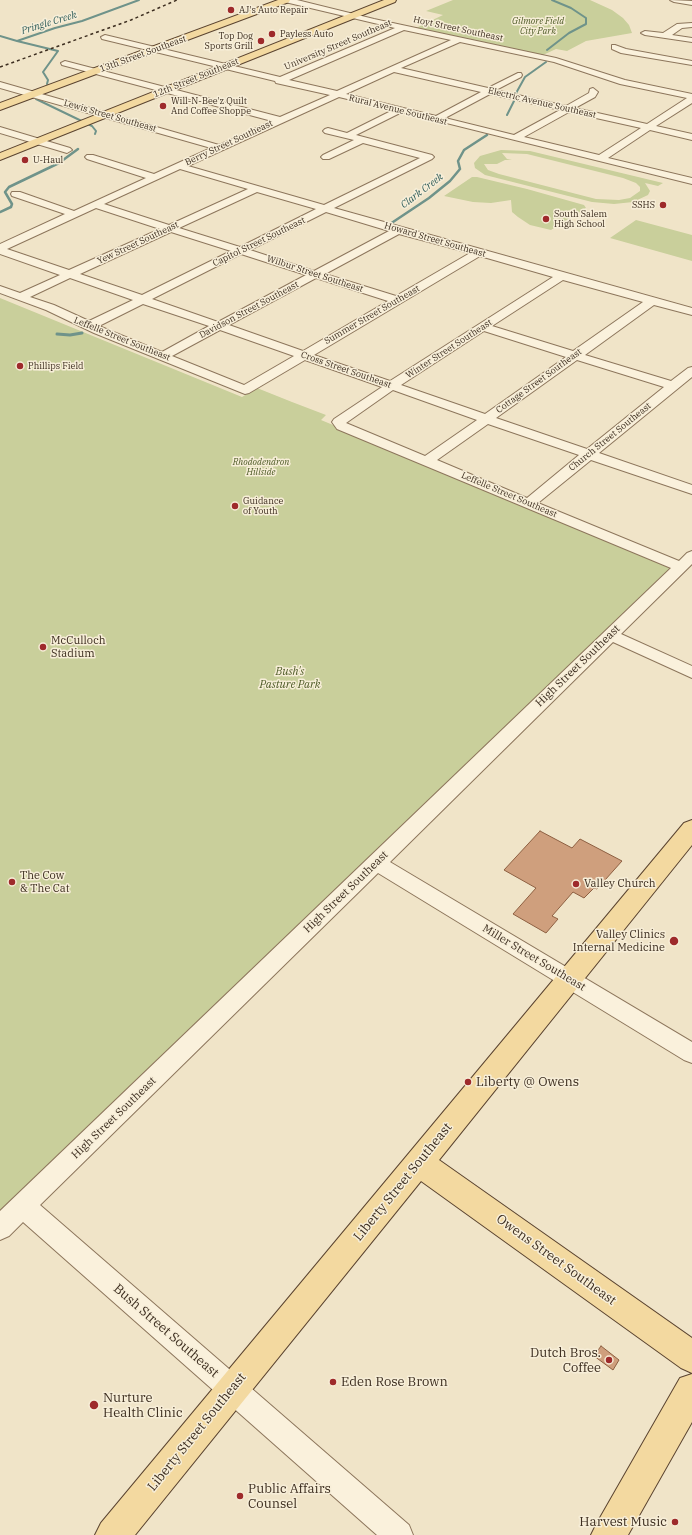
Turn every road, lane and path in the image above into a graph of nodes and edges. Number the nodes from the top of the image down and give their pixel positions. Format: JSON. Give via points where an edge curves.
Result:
{"nodes":[{"id":1,"x":287,"y":0,"type":"edge"},
{"id":2,"x":392,"y":0,"type":"edge"},
{"id":3,"x":674,"y":0,"type":"edge"},
{"id":4,"x":692,"y":3,"type":"edge"},
{"id":5,"x":353,"y":15,"type":"junction"},
{"id":6,"x":692,"y":25,"type":"edge"},
{"id":7,"x":404,"y":27,"type":"junction"},
{"id":8,"x":645,"y":33,"type":"dead end"},
{"id":9,"x":666,"y":35,"type":"junction"},
{"id":10,"x":105,"y":37,"type":"dead end"},
{"id":11,"x":459,"y":39,"type":"junction"},
{"id":12,"x":692,"y":40,"type":"edge"},
{"id":13,"x":615,"y":47,"type":"dead end"},
{"id":14,"x":154,"y":50,"type":"junction"},
{"id":15,"x":65,"y":63,"type":"dead end"},
{"id":16,"x":692,"y":63,"type":"edge"},
{"id":17,"x":224,"y":67,"type":"junction"},
{"id":18,"x":393,"y":69,"type":"junction"},
{"id":19,"x":95,"y":72,"type":"junction"},
{"id":20,"x":518,"y":74,"type":"dead end"},
{"id":21,"x":279,"y":81,"type":"junction"},
{"id":22,"x":0,"y":86,"type":"edge"},
{"id":23,"x":167,"y":90,"type":"junction"},
{"id":24,"x":491,"y":91,"type":"junction"},
{"id":25,"x":593,"y":91,"type":"dead end"},
{"id":26,"x":33,"y":95,"type":"junction"},
{"id":27,"x":336,"y":95,"type":"junction"},
{"id":28,"x":692,"y":98,"type":"edge"},
{"id":29,"x":0,"y":107,"type":"edge"},
{"id":30,"x":567,"y":108,"type":"junction"},
{"id":31,"x":400,"y":110,"type":"junction"},
{"id":32,"x":105,"y":115,"type":"junction"},
{"id":33,"x":436,"y":119,"type":"junction"},
{"id":34,"x":280,"y":120,"type":"junction"},
{"id":35,"x":649,"y":127,"type":"junction"},
{"id":36,"x":0,"y":130,"type":"edge"},
{"id":37,"x":328,"y":131,"type":"dead end"},
{"id":38,"x":348,"y":136,"type":"junction"},
{"id":39,"x":692,"y":137,"type":"edge"},
{"id":40,"x":515,"y":138,"type":"junction"},
{"id":41,"x":362,"y":140,"type":"junction"},
{"id":42,"x":38,"y":142,"type":"junction"},
{"id":43,"x":220,"y":148,"type":"junction"},
{"id":44,"x":67,"y":150,"type":"dead end"},
{"id":45,"x":0,"y":157,"type":"edge"},
{"id":46,"x":90,"y":157,"type":"dead end"},
{"id":47,"x":326,"y":157,"type":"dead end"},
{"id":48,"x":600,"y":159,"type":"junction"},
{"id":49,"x":179,"y":166,"type":"junction"},
{"id":50,"x":155,"y":178,"type":"junction"},
{"id":51,"x":691,"y":180,"type":"edge"},
{"id":52,"x":256,"y":189,"type":"junction"},
{"id":53,"x":16,"y":194,"type":"dead end"},
{"id":54,"x":96,"y":205,"type":"junction"},
{"id":55,"x":326,"y":209,"type":"junction"},
{"id":56,"x":74,"y":214,"type":"junction"},
{"id":57,"x":169,"y":228,"type":"junction"},
{"id":58,"x":398,"y":230,"type":"junction"},
{"id":59,"x":0,"y":249,"type":"edge"},
{"id":60,"x":241,"y":251,"type":"junction"},
{"id":61,"x":478,"y":253,"type":"junction"},
{"id":62,"x":70,"y":274,"type":"junction"},
{"id":63,"x":316,"y":275,"type":"junction"},
{"id":64,"x":561,"y":276,"type":"junction"},
{"id":65,"x":0,"y":289,"type":"edge"},
{"id":66,"x":20,"y":297,"type":"junction"},
{"id":67,"x":142,"y":299,"type":"junction"},
{"id":68,"x":396,"y":300,"type":"junction"},
{"id":69,"x":652,"y":301,"type":"junction"},
{"id":70,"x":692,"y":312,"type":"edge"},
{"id":71,"x":89,"y":326,"type":"junction"},
{"id":72,"x":219,"y":326,"type":"junction"},
{"id":73,"x":483,"y":327,"type":"junction"},
{"id":74,"x":303,"y":355,"type":"junction"},
{"id":75,"x":576,"y":355,"type":"junction"},
{"id":76,"x":163,"y":356,"type":"junction"},
{"id":77,"x":692,"y":371,"type":"edge"},
{"id":78,"x":391,"y":386,"type":"junction"},
{"id":79,"x":673,"y":386,"type":"junction"},
{"id":80,"x":245,"y":390,"type":"joint"},
{"id":81,"x":486,"y":419,"type":"junction"},
{"id":82,"x":339,"y":422,"type":"joint"},
{"id":83,"x":589,"y":454,"type":"junction"},
{"id":84,"x":427,"y":461,"type":"junction"},
{"id":85,"x":692,"y":490,"type":"edge"},
{"id":86,"x":529,"y":503,"type":"junction"},
{"id":87,"x":687,"y":562,"type":"edge"},
{"id":88,"x":610,"y":635,"type":"junction"},
{"id":89,"x":692,"y":672,"type":"edge"},
{"id":90,"x":691,"y":832,"type":"edge"},
{"id":91,"x":376,"y":863,"type":"junction"},
{"id":92,"x":570,"y":979,"type":"junction"},
{"id":93,"x":692,"y":1053,"type":"edge"},
{"id":94,"x":419,"y":1162,"type":"junction"},
{"id":95,"x":23,"y":1206,"type":"junction"},
{"id":96,"x":0,"y":1228,"type":"edge"},
{"id":97,"x":692,"y":1357,"type":"edge"},
{"id":98,"x":233,"y":1389,"type":"junction"},
{"id":99,"x":692,"y":1390,"type":"edge"},
{"id":100,"x":113,"y":1535,"type":"edge"},
{"id":101,"x":399,"y":1535,"type":"edge"},
{"id":102,"x":609,"y":1535,"type":"edge"}],
"edges":[{"from":1,"to":5,"type":"street","name":"Hoyt Street Southeast"},
{"from":1,"to":14,"type":"main road","name":"13th Street Southeast"},
{"from":2,"to":5,"type":"main road","name":"12th Street Southeast"},
{"from":3,"to":4,"type":"street"},
{"from":5,"to":7,"type":"street","name":"Hoyt Street Southeast"},
{"from":5,"to":17,"type":"main road","name":"12th Street Southeast"},
{"from":6,"to":9,"type":"street","via":[[680,26]]},
{"from":7,"to":11,"type":"street","name":"Hoyt Street Southeast"},
{"from":7,"to":21,"type":"street","name":"University Street Southeast"},
{"from":8,"to":9,"type":"street"},
{"from":9,"to":12,"type":"street"},
{"from":10,"to":14,"type":"street","name":"Rural Avenue Southeast"},
{"from":11,"to":18,"type":"street","name":"Berry Street Southeast"},
{"from":11,"to":28,"type":"street","name":"Hoyt Street Southeast","via":[[556,60],[617,81]]},
{"from":13,"to":16,"type":"street","via":[[624,51]]},
{"from":14,"to":17,"type":"street","name":"Rural Avenue Southeast"},
{"from":14,"to":19,"type":"main road","name":"13th Street Southeast"},
{"from":15,"to":19,"type":"street"},
{"from":17,"to":21,"type":"street","name":"Rural Avenue Southeast"},
{"from":17,"to":23,"type":"main road","name":"12th Street Southeast"},
{"from":18,"to":24,"type":"street","name":"Electric Avenue Southeast"},
{"from":18,"to":27,"type":"street","name":"Berry Street Southeast"},
{"from":19,"to":23,"type":"street"},
{"from":19,"to":26,"type":"main road","name":"13th Street Southeast"},
{"from":20,"to":24,"type":"street"},
{"from":21,"to":27,"type":"street","name":"Rural Avenue Southeast"},
{"from":22,"to":26,"type":"street","name":"Lewis Street Southeast"},
{"from":23,"to":32,"type":"main road","name":"12th Street Southeast"},
{"from":23,"to":34,"type":"street"},
{"from":24,"to":30,"type":"street","name":"Electric Avenue Southeast"},
{"from":24,"to":33,"type":"street"},
{"from":25,"to":30,"type":"street","via":[[592,95]]},
{"from":26,"to":29,"type":"main road","name":"13th Street Southeast"},
{"from":26,"to":32,"type":"street","name":"Lewis Street Southeast"},
{"from":27,"to":31,"type":"street","name":"Rural Avenue Southeast"},
{"from":27,"to":34,"type":"street","name":"Berry Street Southeast"},
{"from":28,"to":35,"type":"street"},
{"from":30,"to":35,"type":"street","name":"Electric Avenue Southeast"},
{"from":30,"to":40,"type":"street"},
{"from":31,"to":33,"type":"street","name":"Rural Avenue Southeast"},
{"from":31,"to":38,"type":"street"},
{"from":32,"to":42,"type":"main road","name":"12th Street Southeast"},
{"from":32,"to":43,"type":"street","name":"Lewis Street Southeast"},
{"from":33,"to":40,"type":"street","name":"Rural Avenue Southeast"},
{"from":34,"to":43,"type":"street","name":"Berry Street Southeast"},
{"from":35,"to":39,"type":"street","name":"Electric Avenue Southeast"},
{"from":35,"to":48,"type":"street"},
{"from":36,"to":42,"type":"street"},
{"from":37,"to":38,"type":"street"},
{"from":38,"to":41,"type":"street"},
{"from":40,"to":48,"type":"street","name":"Rural Avenue Southeast"},
{"from":41,"to":47,"type":"street"},
{"from":41,"to":55,"type":"street","name":"Capitol Street Southeast","via":[[429,157]]},
{"from":42,"to":44,"type":"street"},
{"from":42,"to":45,"type":"main road","name":"12th Street Southeast"},
{"from":43,"to":49,"type":"street","name":"Berry Street Southeast"},
{"from":46,"to":50,"type":"street"},
{"from":48,"to":51,"type":"street","name":"Rural Avenue Southeast"},
{"from":49,"to":50,"type":"street","name":"Berry Street Southeast"},
{"from":49,"to":52,"type":"street","name":"Howard Street Southeast"},
{"from":50,"to":54,"type":"street","name":"Berry Street Southeast"},
{"from":52,"to":55,"type":"street","name":"Howard Street Southeast"},
{"from":52,"to":57,"type":"street","name":"Yew Street Southeast"},
{"from":53,"to":56,"type":"street"},
{"from":54,"to":56,"type":"street","name":"Berry Street Southeast"},
{"from":54,"to":57,"type":"street","name":"Wilbur Street Southeast"},
{"from":55,"to":58,"type":"street","name":"Howard Street Southeast"},
{"from":55,"to":60,"type":"street","name":"Capitol Street Southeast"},
{"from":56,"to":59,"type":"street","name":"Berry Street Southeast"},
{"from":57,"to":60,"type":"street","name":"Wilbur Street Southeast"},
{"from":57,"to":62,"type":"street","name":"Yew Street Southeast"},
{"from":58,"to":61,"type":"street","name":"Howard Street Southeast"},
{"from":58,"to":63,"type":"street","name":"Davidson Street Southeast"},
{"from":59,"to":62,"type":"street","name":"Cross Street Southeast"},
{"from":60,"to":63,"type":"street","name":"Wilbur Street Southeast"},
{"from":60,"to":67,"type":"street","name":"Capitol Street Southeast"},
{"from":61,"to":64,"type":"street","name":"Howard Street Southeast"},
{"from":61,"to":68,"type":"street","name":"Summer Street Southeast"},
{"from":62,"to":66,"type":"street","name":"Yew Street Southeast"},
{"from":62,"to":67,"type":"street","name":"Cross Street Southeast"},
{"from":63,"to":68,"type":"street","name":"Wilbur Street Southeast"},
{"from":63,"to":72,"type":"street","name":"Davidson Street Southeast"},
{"from":64,"to":69,"type":"street","name":"Howard Street Southeast"},
{"from":64,"to":73,"type":"street","name":"Winter Street Southeast"},
{"from":65,"to":66,"type":"street","name":"Leffelle Street Southeast"},
{"from":66,"to":71,"type":"street","name":"Leffelle Street Southeast","via":[[50,307]]},
{"from":67,"to":71,"type":"street","name":"Capitol Street Southeast"},
{"from":67,"to":72,"type":"street","name":"Cross Street Southeast"},
{"from":68,"to":74,"type":"street","name":"Summer Street Southeast"},
{"from":69,"to":70,"type":"street","name":"Howard Street Southeast"},
{"from":69,"to":75,"type":"street","name":"Cottage Street Southeast"},
{"from":71,"to":76,"type":"street","name":"Leffelle Street Southeast"},
{"from":72,"to":74,"type":"street","name":"Cross Street Southeast"},
{"from":72,"to":76,"type":"street","name":"Davidson Street Southeast"},
{"from":73,"to":75,"type":"street"},
{"from":73,"to":78,"type":"street","name":"Winter Street Southeast"},
{"from":74,"to":78,"type":"street","name":"Cross Street Southeast"},
{"from":74,"to":80,"type":"street","name":"Summer Street Southeast"},
{"from":75,"to":79,"type":"street"},
{"from":75,"to":81,"type":"street","name":"Cottage Street Southeast"},
{"from":76,"to":80,"type":"street","name":"Leffelle Street Southeast"},
{"from":77,"to":79,"type":"street","name":"Church Street Southeast"},
{"from":78,"to":81,"type":"street","name":"Cross Street Southeast"},
{"from":78,"to":82,"type":"street","name":"Winter Street Southeast"},
{"from":79,"to":83,"type":"street","name":"Church Street Southeast"},
{"from":81,"to":83,"type":"street","name":"Cross Street Southeast"},
{"from":81,"to":84,"type":"street","name":"Cottage Street Southeast"},
{"from":82,"to":84,"type":"street","name":"Leffelle Street Southeast","via":[[342,426]]},
{"from":83,"to":85,"type":"street","name":"Cross Street Southeast"},
{"from":83,"to":86,"type":"street","name":"Church Street Southeast"},
{"from":84,"to":86,"type":"street","name":"Leffelle Street Southeast"},
{"from":86,"to":87,"type":"street","name":"Leffelle Street Southeast"},
{"from":87,"to":88,"type":"street","name":"High Street Southeast"},
{"from":88,"to":89,"type":"street"},
{"from":88,"to":91,"type":"street","name":"High Street Southeast"},
{"from":90,"to":92,"type":"main road","name":"Liberty Street Southeast"},
{"from":91,"to":92,"type":"street","name":"Miller Street Southeast"},
{"from":91,"to":95,"type":"street","name":"High Street Southeast"},
{"from":92,"to":93,"type":"street","name":"Miller Street Southeast"},
{"from":92,"to":94,"type":"main road","name":"Liberty Street Southeast"},
{"from":94,"to":97,"type":"main road","name":"Owens Street Southeast"},
{"from":94,"to":98,"type":"main road","name":"Liberty Street Southeast"},
{"from":95,"to":96,"type":"street","name":"High Street Southeast"},
{"from":95,"to":98,"type":"street","name":"Bush Street Southeast"},
{"from":98,"to":100,"type":"main road","name":"Liberty Street Southeast"},
{"from":98,"to":101,"type":"street","name":"Bush Street Southeast"},
{"from":99,"to":102,"type":"main road"}]}
